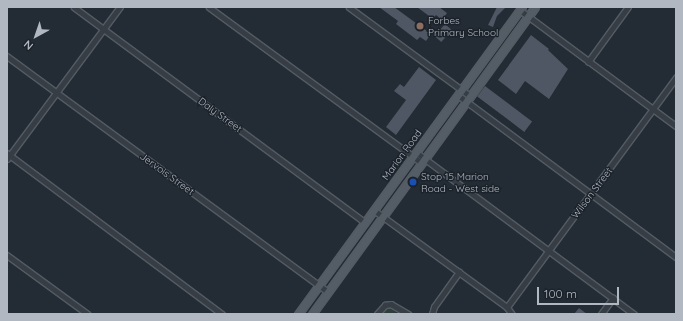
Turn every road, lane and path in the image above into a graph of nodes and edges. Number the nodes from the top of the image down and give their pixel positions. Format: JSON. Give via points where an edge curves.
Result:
{"nodes":[{"id":1,"x":74,"y":7,"type":"edge"},
{"id":2,"x":120,"y":7,"type":"edge"},
{"id":3,"x":209,"y":7,"type":"edge"},
{"id":4,"x":349,"y":7,"type":"edge"},
{"id":5,"x":535,"y":7,"type":"edge"},
{"id":6,"x":628,"y":7,"type":"edge"},
{"id":7,"x":521,"y":8,"type":"edge"},
{"id":8,"x":528,"y":16,"type":"junction"},
{"id":9,"x":104,"y":29,"type":"junction"},
{"id":10,"x":7,"y":56,"type":"edge"},
{"id":11,"x":588,"y":62,"type":"junction"},
{"id":12,"x":676,"y":78,"type":"edge"},
{"id":13,"x":459,"y":92,"type":"junction"},
{"id":14,"x":56,"y":93,"type":"junction"},
{"id":15,"x":468,"y":99,"type":"junction"},
{"id":16,"x":653,"y":109,"type":"junction"},
{"id":17,"x":676,"y":126,"type":"edge"},
{"id":18,"x":415,"y":154,"type":"junction"},
{"id":19,"x":8,"y":156,"type":"edge"},
{"id":20,"x":424,"y":160,"type":"junction"},
{"id":21,"x":591,"y":194,"type":"junction"},
{"id":22,"x":374,"y":210,"type":"junction"},
{"id":23,"x":383,"y":216,"type":"junction"},
{"id":24,"x":366,"y":222,"type":"junction"},
{"id":25,"x":549,"y":250,"type":"junction"},
{"id":26,"x":7,"y":255,"type":"edge"},
{"id":27,"x":676,"y":257,"type":"edge"},
{"id":28,"x":459,"y":272,"type":"junction"},
{"id":29,"x":319,"y":285,"type":"junction"},
{"id":30,"x":328,"y":292,"type":"junction"},
{"id":31,"x":613,"y":298,"type":"junction"},
{"id":32,"x":303,"y":307,"type":"junction"},
{"id":33,"x":507,"y":307,"type":"junction"},
{"id":34,"x":88,"y":314,"type":"edge"},
{"id":35,"x":222,"y":314,"type":"edge"},
{"id":36,"x":298,"y":314,"type":"edge"},
{"id":37,"x":312,"y":314,"type":"edge"},
{"id":38,"x":377,"y":314,"type":"edge"},
{"id":39,"x":408,"y":314,"type":"edge"},
{"id":40,"x":432,"y":314,"type":"edge"},
{"id":41,"x":512,"y":314,"type":"edge"},
{"id":42,"x":601,"y":314,"type":"edge"},
{"id":43,"x":634,"y":314,"type":"edge"}],
"edges":[{"from":1,"to":9,"type":"street","name":"Daly Street"},
{"from":2,"to":9,"type":"street"},
{"from":3,"to":18,"type":"street"},
{"from":4,"to":13,"type":"street"},
{"from":5,"to":8,"type":"main road","name":"Marion Road"},
{"from":6,"to":11,"type":"street"},
{"from":7,"to":8,"type":"street"},
{"from":7,"to":13,"type":"main road","name":"Marion Road"},
{"from":8,"to":11,"type":"street"},
{"from":8,"to":15,"type":"main road","name":"Marion Road"},
{"from":9,"to":14,"type":"street"},
{"from":9,"to":24,"type":"street","name":"Daly Street"},
{"from":10,"to":14,"type":"street","name":"Jervois Street"},
{"from":11,"to":16,"type":"street"},
{"from":12,"to":16,"type":"street","name":"Wilson Street"},
{"from":13,"to":15,"type":"street"},
{"from":13,"to":18,"type":"main road","name":"Marion Road"},
{"from":14,"to":19,"type":"street"},
{"from":14,"to":29,"type":"street","name":"Jervois Street"},
{"from":15,"to":20,"type":"main road","name":"Marion Road"},
{"from":15,"to":21,"type":"street"},
{"from":16,"to":17,"type":"street"},
{"from":16,"to":21,"type":"street","name":"Wilson Street"},
{"from":18,"to":20,"type":"street"},
{"from":18,"to":22,"type":"main road","name":"Marion Road"},
{"from":19,"to":35,"type":"street"},
{"from":20,"to":23,"type":"main road","name":"Marion Road"},
{"from":20,"to":25,"type":"street"},
{"from":21,"to":25,"type":"street","name":"Wilson Street"},
{"from":21,"to":27,"type":"street"},
{"from":22,"to":23,"type":"street"},
{"from":22,"to":24,"type":"main road","name":"Marion Road"},
{"from":23,"to":28,"type":"street"},
{"from":23,"to":30,"type":"main road","name":"Marion Road"},
{"from":24,"to":29,"type":"main road","name":"Marion Road"},
{"from":25,"to":31,"type":"street"},
{"from":25,"to":33,"type":"street","name":"Wilson Street"},
{"from":26,"to":34,"type":"street"},
{"from":28,"to":33,"type":"street"},
{"from":28,"to":40,"type":"street","via":[[434,307]]},
{"from":29,"to":30,"type":"street","name":"Jervois Street"},
{"from":29,"to":32,"type":"main road","name":"Marion Road"},
{"from":30,"to":37,"type":"main road","name":"Marion Road"},
{"from":31,"to":42,"type":"street"},
{"from":31,"to":43,"type":"street"},
{"from":32,"to":36,"type":"main road","name":"Marion Road"},
{"from":32,"to":37,"type":"street"},
{"from":33,"to":41,"type":"street"},
{"from":38,"to":39,"type":"street","via":[[385,305],[391,304]]}]}
